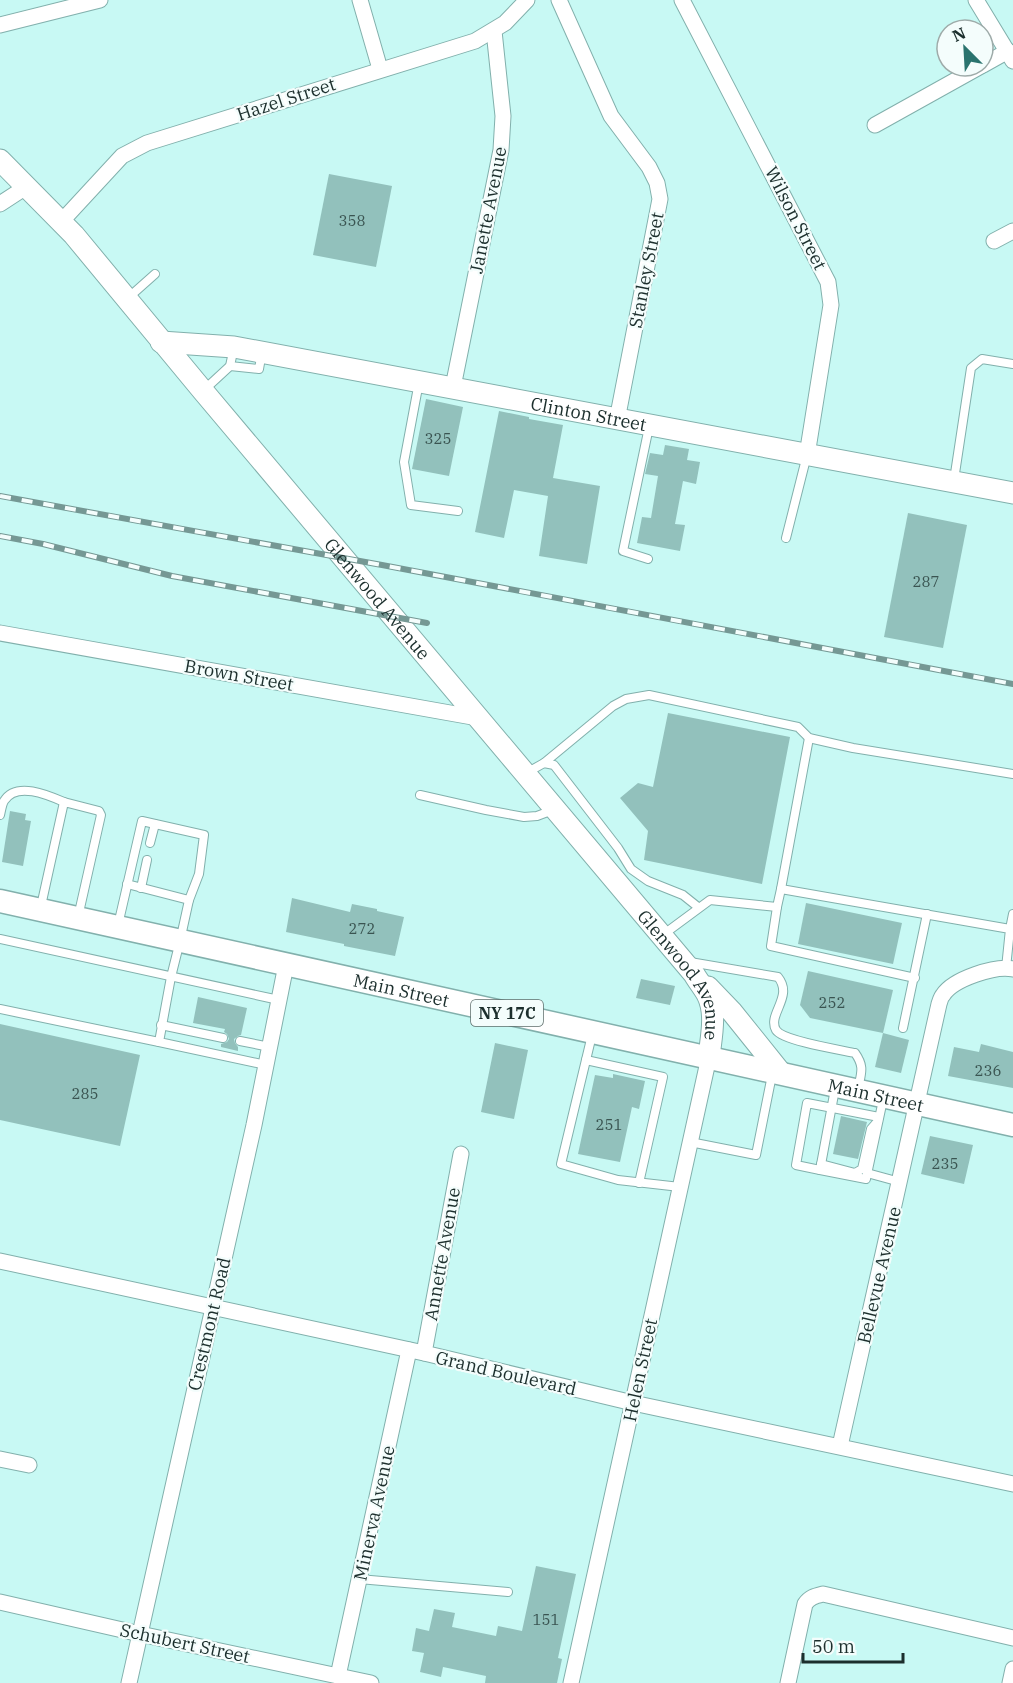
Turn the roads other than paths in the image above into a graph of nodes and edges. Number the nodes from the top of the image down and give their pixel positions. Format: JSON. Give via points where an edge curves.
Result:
{"nodes":[{"id":1,"x":100,"y":0,"type":"edge"},
{"id":2,"x":360,"y":0,"type":"edge"},
{"id":3,"x":527,"y":0,"type":"edge"},
{"id":4,"x":559,"y":0,"type":"edge"},
{"id":5,"x":682,"y":0,"type":"edge"},
{"id":6,"x":976,"y":0,"type":"edge"},
{"id":7,"x":0,"y":25,"type":"edge"},
{"id":8,"x":494,"y":31,"type":"junction"},
{"id":9,"x":1010,"y":56,"type":"edge"},
{"id":10,"x":995,"y":61,"type":"edge"},
{"id":11,"x":380,"y":69,"type":"junction"},
{"id":12,"x":959,"y":78,"type":"edge"},
{"id":13,"x":875,"y":125,"type":"dead end"},
{"id":14,"x":0,"y":160,"type":"edge"},
{"id":15,"x":26,"y":187,"type":"junction"},
{"id":16,"x":0,"y":204,"type":"edge"},
{"id":17,"x":61,"y":222,"type":"junction"},
{"id":18,"x":1013,"y":231,"type":"edge"},
{"id":19,"x":994,"y":241,"type":"dead end"},
{"id":20,"x":155,"y":274,"type":"dead end"},
{"id":21,"x":127,"y":300,"type":"junction"},
{"id":22,"x":161,"y":342,"type":"junction"},
{"id":23,"x":232,"y":356,"type":"junction"},
{"id":24,"x":1013,"y":364,"type":"edge"},
{"id":25,"x":419,"y":381,"type":"junction"},
{"id":26,"x":453,"y":387,"type":"junction"},
{"id":27,"x":203,"y":391,"type":"junction"},
{"id":28,"x":617,"y":420,"type":"junction"},
{"id":29,"x":649,"y":426,"type":"junction"},
{"id":30,"x":807,"y":455,"type":"junction"},
{"id":31,"x":953,"y":482,"type":"junction"},
{"id":32,"x":1013,"y":493,"type":"edge"},
{"id":33,"x":458,"y":511,"type":"dead end"},
{"id":34,"x":786,"y":538,"type":"dead end"},
{"id":35,"x":648,"y":559,"type":"dead end"},
{"id":36,"x":0,"y":633,"type":"edge"},
{"id":37,"x":478,"y":718,"type":"junction"},
{"id":38,"x":809,"y":738,"type":"junction"},
{"id":39,"x":544,"y":763,"type":"junction"},
{"id":40,"x":525,"y":774,"type":"junction"},
{"id":41,"x":1013,"y":774,"type":"edge"},
{"id":42,"x":420,"y":795,"type":"dead end"},
{"id":43,"x":64,"y":802,"type":"junction"},
{"id":44,"x":555,"y":810,"type":"junction"},
{"id":45,"x":0,"y":815,"type":"edge"},
{"id":46,"x":154,"y":824,"type":"junction"},
{"id":47,"x":150,"y":843,"type":"dead end"},
{"id":48,"x":147,"y":860,"type":"dead end"},
{"id":49,"x":127,"y":885,"type":"junction"},
{"id":50,"x":141,"y":888,"type":"junction"},
{"id":51,"x":781,"y":889,"type":"junction"},
{"id":52,"x":189,"y":900,"type":"junction"},
{"id":53,"x":0,"y":901,"type":"edge"},
{"id":54,"x":698,"y":907,"type":"junction"},
{"id":55,"x":777,"y":907,"type":"junction"},
{"id":56,"x":40,"y":910,"type":"junction"},
{"id":57,"x":927,"y":914,"type":"junction"},
{"id":58,"x":1013,"y":914,"type":"edge"},
{"id":59,"x":77,"y":918,"type":"junction"},
{"id":60,"x":118,"y":927,"type":"junction"},
{"id":61,"x":1010,"y":929,"type":"junction"},
{"id":62,"x":662,"y":936,"type":"junction"},
{"id":63,"x":0,"y":939,"type":"edge"},
{"id":64,"x":180,"y":941,"type":"junction"},
{"id":65,"x":286,"y":965,"type":"junction"},
{"id":66,"x":688,"y":967,"type":"junction"},
{"id":67,"x":1010,"y":968,"type":"edge"},
{"id":68,"x":171,"y":977,"type":"junction"},
{"id":69,"x":915,"y":978,"type":"junction"},
{"id":70,"x":279,"y":1000,"type":"junction"},
{"id":71,"x":0,"y":1008,"type":"edge"},
{"id":72,"x":161,"y":1025,"type":"junction"},
{"id":73,"x":903,"y":1028,"type":"dead end"},
{"id":74,"x":593,"y":1032,"type":"junction"},
{"id":75,"x":223,"y":1038,"type":"dead end"},
{"id":76,"x":240,"y":1041,"type":"dead end"},
{"id":77,"x":159,"y":1042,"type":"junction"},
{"id":78,"x":270,"y":1047,"type":"junction"},
{"id":79,"x":709,"y":1057,"type":"junction"},
{"id":80,"x":586,"y":1060,"type":"junction"},
{"id":81,"x":266,"y":1065,"type":"junction"},
{"id":82,"x":777,"y":1072,"type":"junction"},
{"id":83,"x":847,"y":1088,"type":"junction"},
{"id":84,"x":918,"y":1104,"type":"junction"},
{"id":85,"x":832,"y":1108,"type":"junction"},
{"id":86,"x":881,"y":1111,"type":"junction"},
{"id":87,"x":1013,"y":1125,"type":"edge"},
{"id":88,"x":690,"y":1142,"type":"junction"},
{"id":89,"x":460,"y":1154,"type":"dead end"},
{"id":90,"x":821,"y":1167,"type":"junction"},
{"id":91,"x":867,"y":1173,"type":"junction"},
{"id":92,"x":900,"y":1182,"type":"junction"},
{"id":93,"x":639,"y":1183,"type":"junction"},
{"id":94,"x":680,"y":1188,"type":"junction"},
{"id":95,"x":0,"y":1261,"type":"edge"},
{"id":96,"x":213,"y":1308,"type":"junction"},
{"id":97,"x":417,"y":1352,"type":"junction"},
{"id":98,"x":633,"y":1403,"type":"junction"},
{"id":99,"x":840,"y":1446,"type":"junction"},
{"id":100,"x":0,"y":1459,"type":"edge"},
{"id":101,"x":28,"y":1465,"type":"dead end"},
{"id":102,"x":1013,"y":1484,"type":"edge"},
{"id":103,"x":360,"y":1579,"type":"junction"},
{"id":104,"x":508,"y":1592,"type":"dead end"},
{"id":105,"x":0,"y":1602,"type":"edge"},
{"id":106,"x":140,"y":1634,"type":"junction"},
{"id":107,"x":1013,"y":1638,"type":"edge"},
{"id":108,"x":1013,"y":1669,"type":"edge"},
{"id":109,"x":338,"y":1676,"type":"junction"},
{"id":110,"x":129,"y":1683,"type":"edge"},
{"id":111,"x":371,"y":1683,"type":"edge"},
{"id":112,"x":571,"y":1683,"type":"edge"},
{"id":113,"x":788,"y":1683,"type":"edge"},
{"id":114,"x":1010,"y":1683,"type":"edge"}],
"edges":[{"from":1,"to":7,"type":"street"},
{"from":2,"to":11,"type":"street"},
{"from":3,"to":8,"type":"street","name":"Hazel Street"},
{"from":4,"to":28,"type":"street","name":"Stanley Street","via":[[611,116],[649,167],[660,199]]},
{"from":5,"to":30,"type":"street","name":"Wilson Street","via":[[828,282],[831,305]]},
{"from":6,"to":9,"type":"street"},
{"from":8,"to":11,"type":"street","name":"Hazel Street","via":[[475,41]]},
{"from":8,"to":26,"type":"street","name":"Janette Avenue","via":[[503,116],[501,150]]},
{"from":9,"to":10,"type":"street"},
{"from":11,"to":17,"type":"street","name":"Hazel Street","via":[[147,143],[122,156]]},
{"from":12,"to":13,"type":"street"},
{"from":14,"to":15,"type":"street","name":"Glenwood Avenue"},
{"from":15,"to":16,"type":"street"},
{"from":15,"to":17,"type":"street","name":"Glenwood Avenue"},
{"from":17,"to":21,"type":"street","name":"Glenwood Avenue"},
{"from":18,"to":19,"type":"street"},
{"from":20,"to":21,"type":"lane"},
{"from":21,"to":22,"type":"street","name":"Glenwood Avenue"},
{"from":22,"to":23,"type":"street","name":"Clinton Street"},
{"from":22,"to":27,"type":"street","name":"Glenwood Avenue"},
{"from":23,"to":25,"type":"street","name":"Clinton Street","via":[[262,352]]},
{"from":23,"to":27,"type":"lane"},
{"from":24,"to":31,"type":"lane","via":[[982,359],[971,368]]},
{"from":25,"to":26,"type":"street","name":"Clinton Street"},
{"from":25,"to":33,"type":"lane","via":[[404,462],[411,505]]},
{"from":26,"to":28,"type":"street","name":"Clinton Street"},
{"from":27,"to":37,"type":"street","name":"Glenwood Avenue"},
{"from":28,"to":29,"type":"street","name":"Clinton Street"},
{"from":29,"to":30,"type":"street","name":"Clinton Street"},
{"from":29,"to":35,"type":"lane","via":[[624,551]]},
{"from":30,"to":31,"type":"street","name":"Clinton Street"},
{"from":30,"to":34,"type":"lane"},
{"from":31,"to":32,"type":"street","name":"Clinton Street"},
{"from":36,"to":37,"type":"street","name":"Brown Street"},
{"from":37,"to":40,"type":"street","name":"Glenwood Avenue"},
{"from":38,"to":39,"type":"lane","via":[[798,727],[649,695],[613,706]]},
{"from":38,"to":41,"type":"lane"},
{"from":38,"to":51,"type":"lane"},
{"from":39,"to":40,"type":"lane"},
{"from":39,"to":54,"type":"lane","via":[[554,765],[631,869],[648,881],[683,895]]},
{"from":40,"to":44,"type":"street","name":"Glenwood Avenue"},
{"from":42,"to":44,"type":"lane","via":[[525,817]]},
{"from":43,"to":45,"type":"lane","via":[[23,790],[4,800]]},
{"from":43,"to":56,"type":"lane"},
{"from":43,"to":59,"type":"lane","via":[[99,811],[100,815]]},
{"from":44,"to":62,"type":"street","name":"Glenwood Avenue"},
{"from":46,"to":47,"type":"lane"},
{"from":46,"to":49,"type":"lane","via":[[142,821]]},
{"from":46,"to":52,"type":"lane","via":[[204,835],[199,874]]},
{"from":48,"to":50,"type":"lane"},
{"from":49,"to":50,"type":"lane"},
{"from":49,"to":60,"type":"lane"},
{"from":50,"to":52,"type":"lane"},
{"from":51,"to":55,"type":"lane"},
{"from":51,"to":57,"type":"lane"},
{"from":52,"to":64,"type":"lane"},
{"from":53,"to":56,"type":"main road","name":"Main Street","number":"NY 17C"},
{"from":54,"to":55,"type":"lane","via":[[710,900]]},
{"from":54,"to":62,"type":"lane"},
{"from":55,"to":69,"type":"lane","via":[[771,946]]},
{"from":56,"to":59,"type":"main road","name":"Main Street","number":"NY 17C"},
{"from":57,"to":61,"type":"lane"},
{"from":57,"to":69,"type":"lane"},
{"from":58,"to":61,"type":"lane"},
{"from":59,"to":60,"type":"main road","name":"Main Street","number":"NY 17C"},
{"from":60,"to":64,"type":"main road","name":"Main Street","number":"NY 17C"},
{"from":61,"to":67,"type":"lane"},
{"from":62,"to":66,"type":"street","name":"Glenwood Avenue"},
{"from":63,"to":68,"type":"lane"},
{"from":64,"to":65,"type":"main road","name":"Main Street","number":"NY 17C"},
{"from":64,"to":68,"type":"lane"},
{"from":65,"to":70,"type":"street","name":"Crestmont Road"},
{"from":65,"to":74,"type":"main road","name":"Main Street","number":"NY 17C"},
{"from":66,"to":79,"type":"street","name":"Glenwood Avenue","via":[[712,1009]]},
{"from":66,"to":82,"type":"street","via":[[732,1012]]},
{"from":66,"to":83,"type":"lane","via":[[778,977],[784,990],[774,1022],[776,1030],[782,1036],[855,1053],[862,1067]]},
{"from":67,"to":84,"type":"street","name":"Bellevue Avenue","via":[[971,976],[943,994]]},
{"from":68,"to":70,"type":"lane"},
{"from":68,"to":72,"type":"lane"},
{"from":69,"to":73,"type":"lane"},
{"from":70,"to":78,"type":"street","name":"Crestmont Road"},
{"from":71,"to":77,"type":"lane"},
{"from":72,"to":75,"type":"lane"},
{"from":72,"to":77,"type":"lane"},
{"from":74,"to":79,"type":"main road","name":"Main Street","number":"NY 17C"},
{"from":74,"to":80,"type":"lane"},
{"from":76,"to":78,"type":"lane"},
{"from":77,"to":81,"type":"lane"},
{"from":78,"to":81,"type":"street","name":"Crestmont Road"},
{"from":79,"to":82,"type":"main road","name":"Main Street","number":"NY 17C"},
{"from":79,"to":88,"type":"street","name":"Helen Street"},
{"from":80,"to":93,"type":"lane","via":[[561,1164]]},
{"from":80,"to":93,"type":"lane","via":[[663,1077]]},
{"from":81,"to":96,"type":"street","name":"Crestmont Road"},
{"from":82,"to":83,"type":"main road","name":"Main Street","number":"NY 17C"},
{"from":82,"to":88,"type":"lane","via":[[756,1155]]},
{"from":83,"to":85,"type":"lane"},
{"from":83,"to":86,"type":"main road","name":"Main Street","number":"NY 17C"},
{"from":84,"to":86,"type":"main road","name":"Main Street","number":"NY 17C"},
{"from":84,"to":87,"type":"main road","name":"Main Street","number":"NY 17C"},
{"from":84,"to":92,"type":"street","name":"Bellevue Avenue"},
{"from":85,"to":86,"type":"lane"},
{"from":85,"to":90,"type":"lane"},
{"from":85,"to":90,"type":"lane","via":[[807,1103],[796,1165]]},
{"from":86,"to":90,"type":"lane","via":[[871,1129],[862,1169],[855,1173]]},
{"from":86,"to":91,"type":"lane"},
{"from":88,"to":94,"type":"street","name":"Helen Street"},
{"from":89,"to":97,"type":"street","name":"Annette Avenue"},
{"from":90,"to":91,"type":"lane","via":[[866,1179]]},
{"from":91,"to":92,"type":"lane"},
{"from":92,"to":99,"type":"street","name":"Bellevue Avenue"},
{"from":93,"to":94,"type":"lane"},
{"from":94,"to":98,"type":"street","name":"Helen Street"},
{"from":95,"to":96,"type":"street","name":"Grand Boulevard"},
{"from":96,"to":97,"type":"street","name":"Grand Boulevard"},
{"from":96,"to":106,"type":"street","name":"Crestmont Road"},
{"from":97,"to":98,"type":"street","name":"Grand Boulevard"},
{"from":97,"to":103,"type":"street","name":"Minerva Avenue"},
{"from":98,"to":99,"type":"street","name":"Grand Boulevard"},
{"from":98,"to":112,"type":"street","name":"Helen Street"},
{"from":99,"to":102,"type":"street","name":"Grand Boulevard"},
{"from":100,"to":101,"type":"street"},
{"from":103,"to":104,"type":"lane"},
{"from":103,"to":109,"type":"street","name":"Minerva Avenue"},
{"from":105,"to":106,"type":"street","name":"Schubert Street"},
{"from":106,"to":109,"type":"street","name":"Schubert Street"},
{"from":106,"to":110,"type":"street","name":"Crestmont Road"},
{"from":107,"to":113,"type":"street","via":[[823,1594],[805,1604]]},
{"from":108,"to":114,"type":"street"},
{"from":109,"to":111,"type":"street","name":"Schubert Street"}]}
